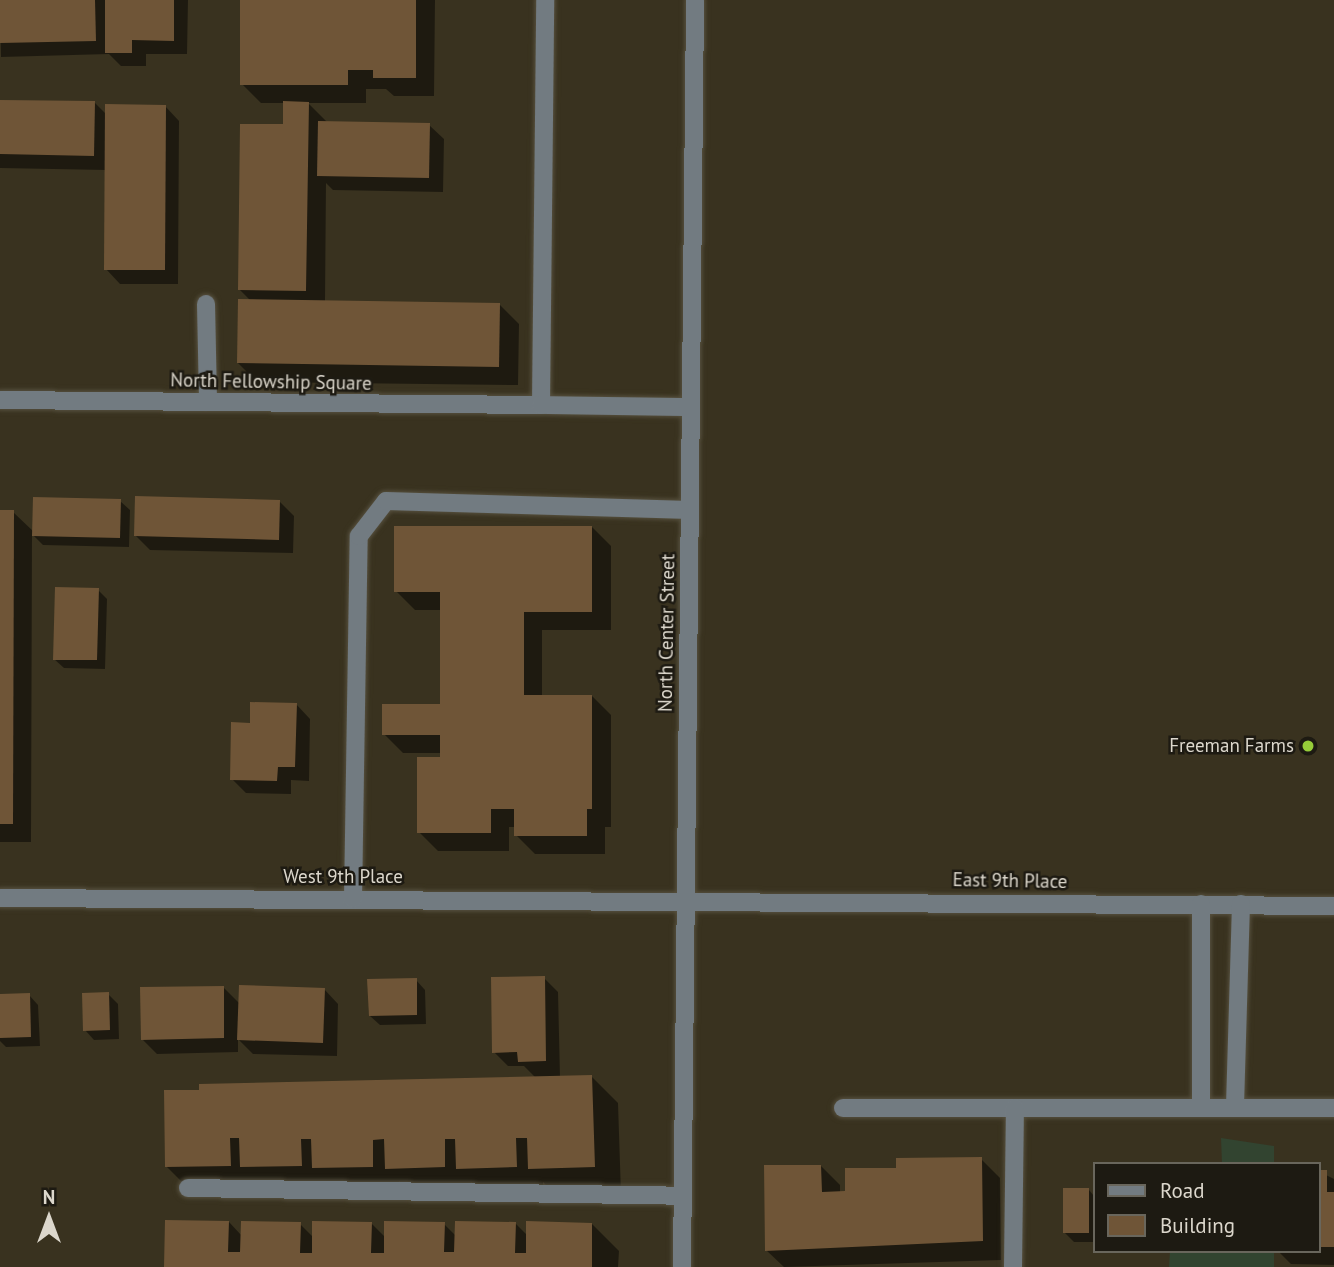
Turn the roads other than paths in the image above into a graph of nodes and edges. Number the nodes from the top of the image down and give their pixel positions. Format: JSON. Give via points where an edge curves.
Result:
{"nodes":[{"id":1,"x":545,"y":0,"type":"edge"},
{"id":2,"x":695,"y":0,"type":"edge"},
{"id":3,"x":206,"y":304,"type":"dead end"},
{"id":4,"x":0,"y":400,"type":"edge"},
{"id":5,"x":208,"y":402,"type":"junction"},
{"id":6,"x":541,"y":405,"type":"junction"},
{"id":7,"x":691,"y":407,"type":"junction"},
{"id":8,"x":690,"y":510,"type":"junction"},
{"id":9,"x":0,"y":898,"type":"edge"},
{"id":10,"x":353,"y":899,"type":"junction"},
{"id":11,"x":685,"y":899,"type":"junction"},
{"id":12,"x":1201,"y":904,"type":"junction"},
{"id":13,"x":1241,"y":904,"type":"junction"},
{"id":14,"x":1334,"y":905,"type":"edge"},
{"id":15,"x":1201,"y":1106,"type":"junction"},
{"id":16,"x":1235,"y":1106,"type":"junction"},
{"id":17,"x":842,"y":1108,"type":"dead end"},
{"id":18,"x":1015,"y":1108,"type":"junction"},
{"id":19,"x":1334,"y":1108,"type":"edge"},
{"id":20,"x":188,"y":1188,"type":"dead end"},
{"id":21,"x":683,"y":1196,"type":"junction"},
{"id":22,"x":682,"y":1267,"type":"edge"},
{"id":23,"x":1013,"y":1267,"type":"edge"}],
"edges":[{"from":1,"to":6,"type":"street"},
{"from":2,"to":7,"type":"street","name":"North Center Street"},
{"from":3,"to":5,"type":"street"},
{"from":4,"to":5,"type":"street","name":"North Fellowship Square"},
{"from":5,"to":6,"type":"street","name":"North Fellowship Square"},
{"from":6,"to":7,"type":"street","name":"North Fellowship Square"},
{"from":7,"to":8,"type":"street","name":"North Center Street"},
{"from":8,"to":10,"type":"street","via":[[386,501],[359,536]]},
{"from":8,"to":11,"type":"street","name":"North Center Street"},
{"from":9,"to":10,"type":"street","name":"West 9th Place"},
{"from":10,"to":11,"type":"street","name":"West 9th Place"},
{"from":11,"to":12,"type":"street","name":"East 9th Place"},
{"from":11,"to":21,"type":"street","name":"North Center Street"},
{"from":12,"to":13,"type":"street","name":"East 9th Place"},
{"from":12,"to":15,"type":"street"},
{"from":13,"to":14,"type":"street","name":"East 9th Place"},
{"from":13,"to":16,"type":"street"},
{"from":15,"to":16,"type":"street"},
{"from":15,"to":18,"type":"street"},
{"from":16,"to":19,"type":"street"},
{"from":17,"to":18,"type":"street"},
{"from":18,"to":23,"type":"street"},
{"from":20,"to":21,"type":"street"},
{"from":21,"to":22,"type":"street","name":"North Center Street"}]}
